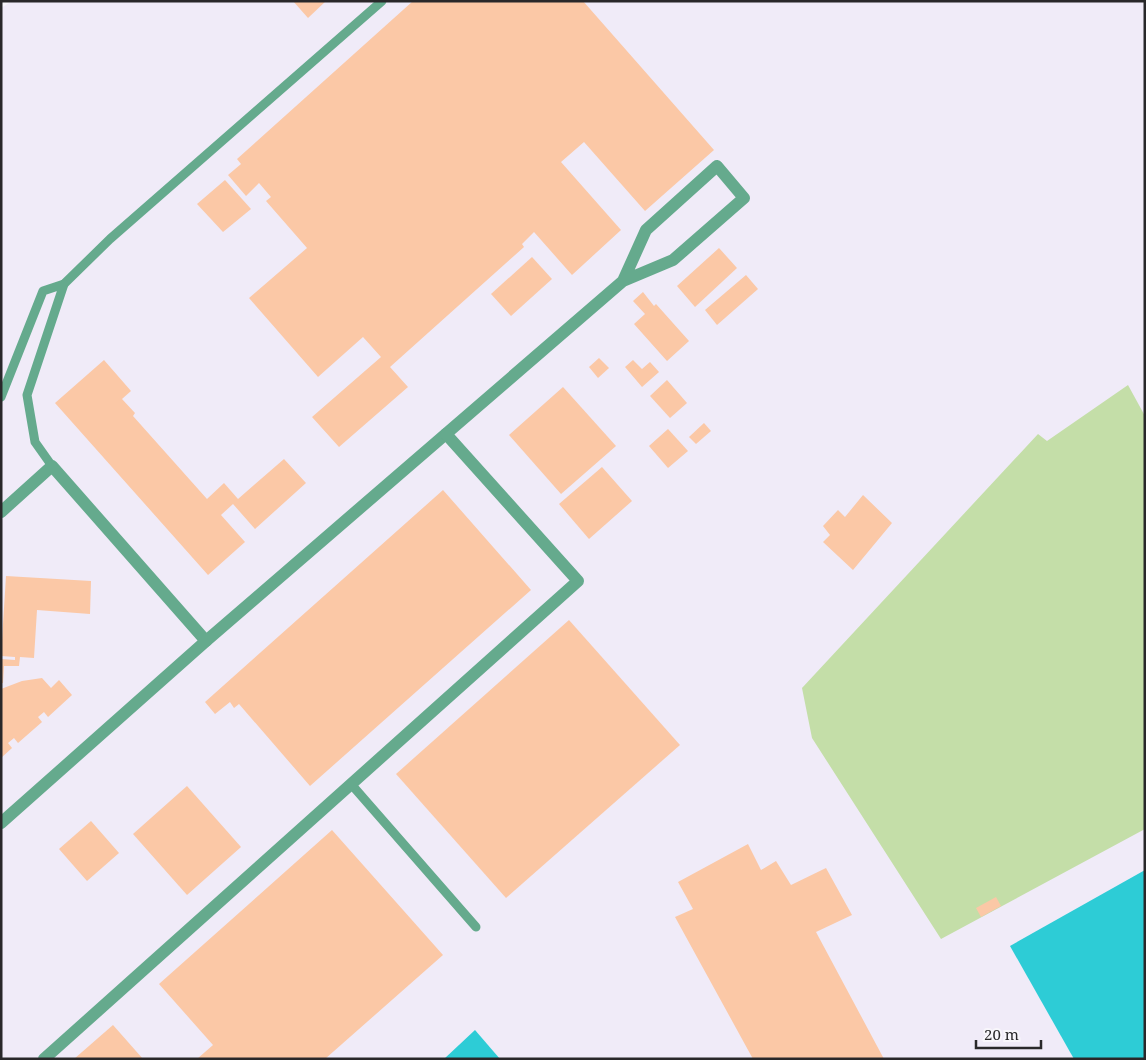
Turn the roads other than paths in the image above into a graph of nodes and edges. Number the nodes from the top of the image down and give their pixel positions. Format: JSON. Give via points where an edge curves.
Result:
{"nodes":[{"id":1,"x":382,"y":1,"type":"edge"},
{"id":2,"x":623,"y":281,"type":"junction"},
{"id":3,"x":64,"y":284,"type":"junction"},
{"id":4,"x":1,"y":398,"type":"edge"},
{"id":5,"x":446,"y":434,"type":"junction"},
{"id":6,"x":52,"y":466,"type":"junction"},
{"id":7,"x":1,"y":512,"type":"edge"},
{"id":8,"x":206,"y":641,"type":"junction"},
{"id":9,"x":351,"y":784,"type":"junction"},
{"id":10,"x":1,"y":823,"type":"edge"},
{"id":11,"x":476,"y":927,"type":"dead end"},
{"id":12,"x":44,"y":1059,"type":"edge"}],
"edges":[{"from":1,"to":3,"type":"lane","via":[[110,239]]},
{"from":2,"to":2,"type":"street","via":[[673,260],[744,198],[717,166],[646,230]]},
{"from":2,"to":5,"type":"street"},
{"from":3,"to":4,"type":"lane","via":[[42,291]]},
{"from":3,"to":6,"type":"lane","via":[[27,395],[35,442]]},
{"from":5,"to":8,"type":"street"},
{"from":5,"to":9,"type":"street","via":[[578,581]]},
{"from":6,"to":7,"type":"street"},
{"from":6,"to":8,"type":"street"},
{"from":8,"to":10,"type":"street"},
{"from":9,"to":11,"type":"lane"},
{"from":9,"to":12,"type":"street"}]}
